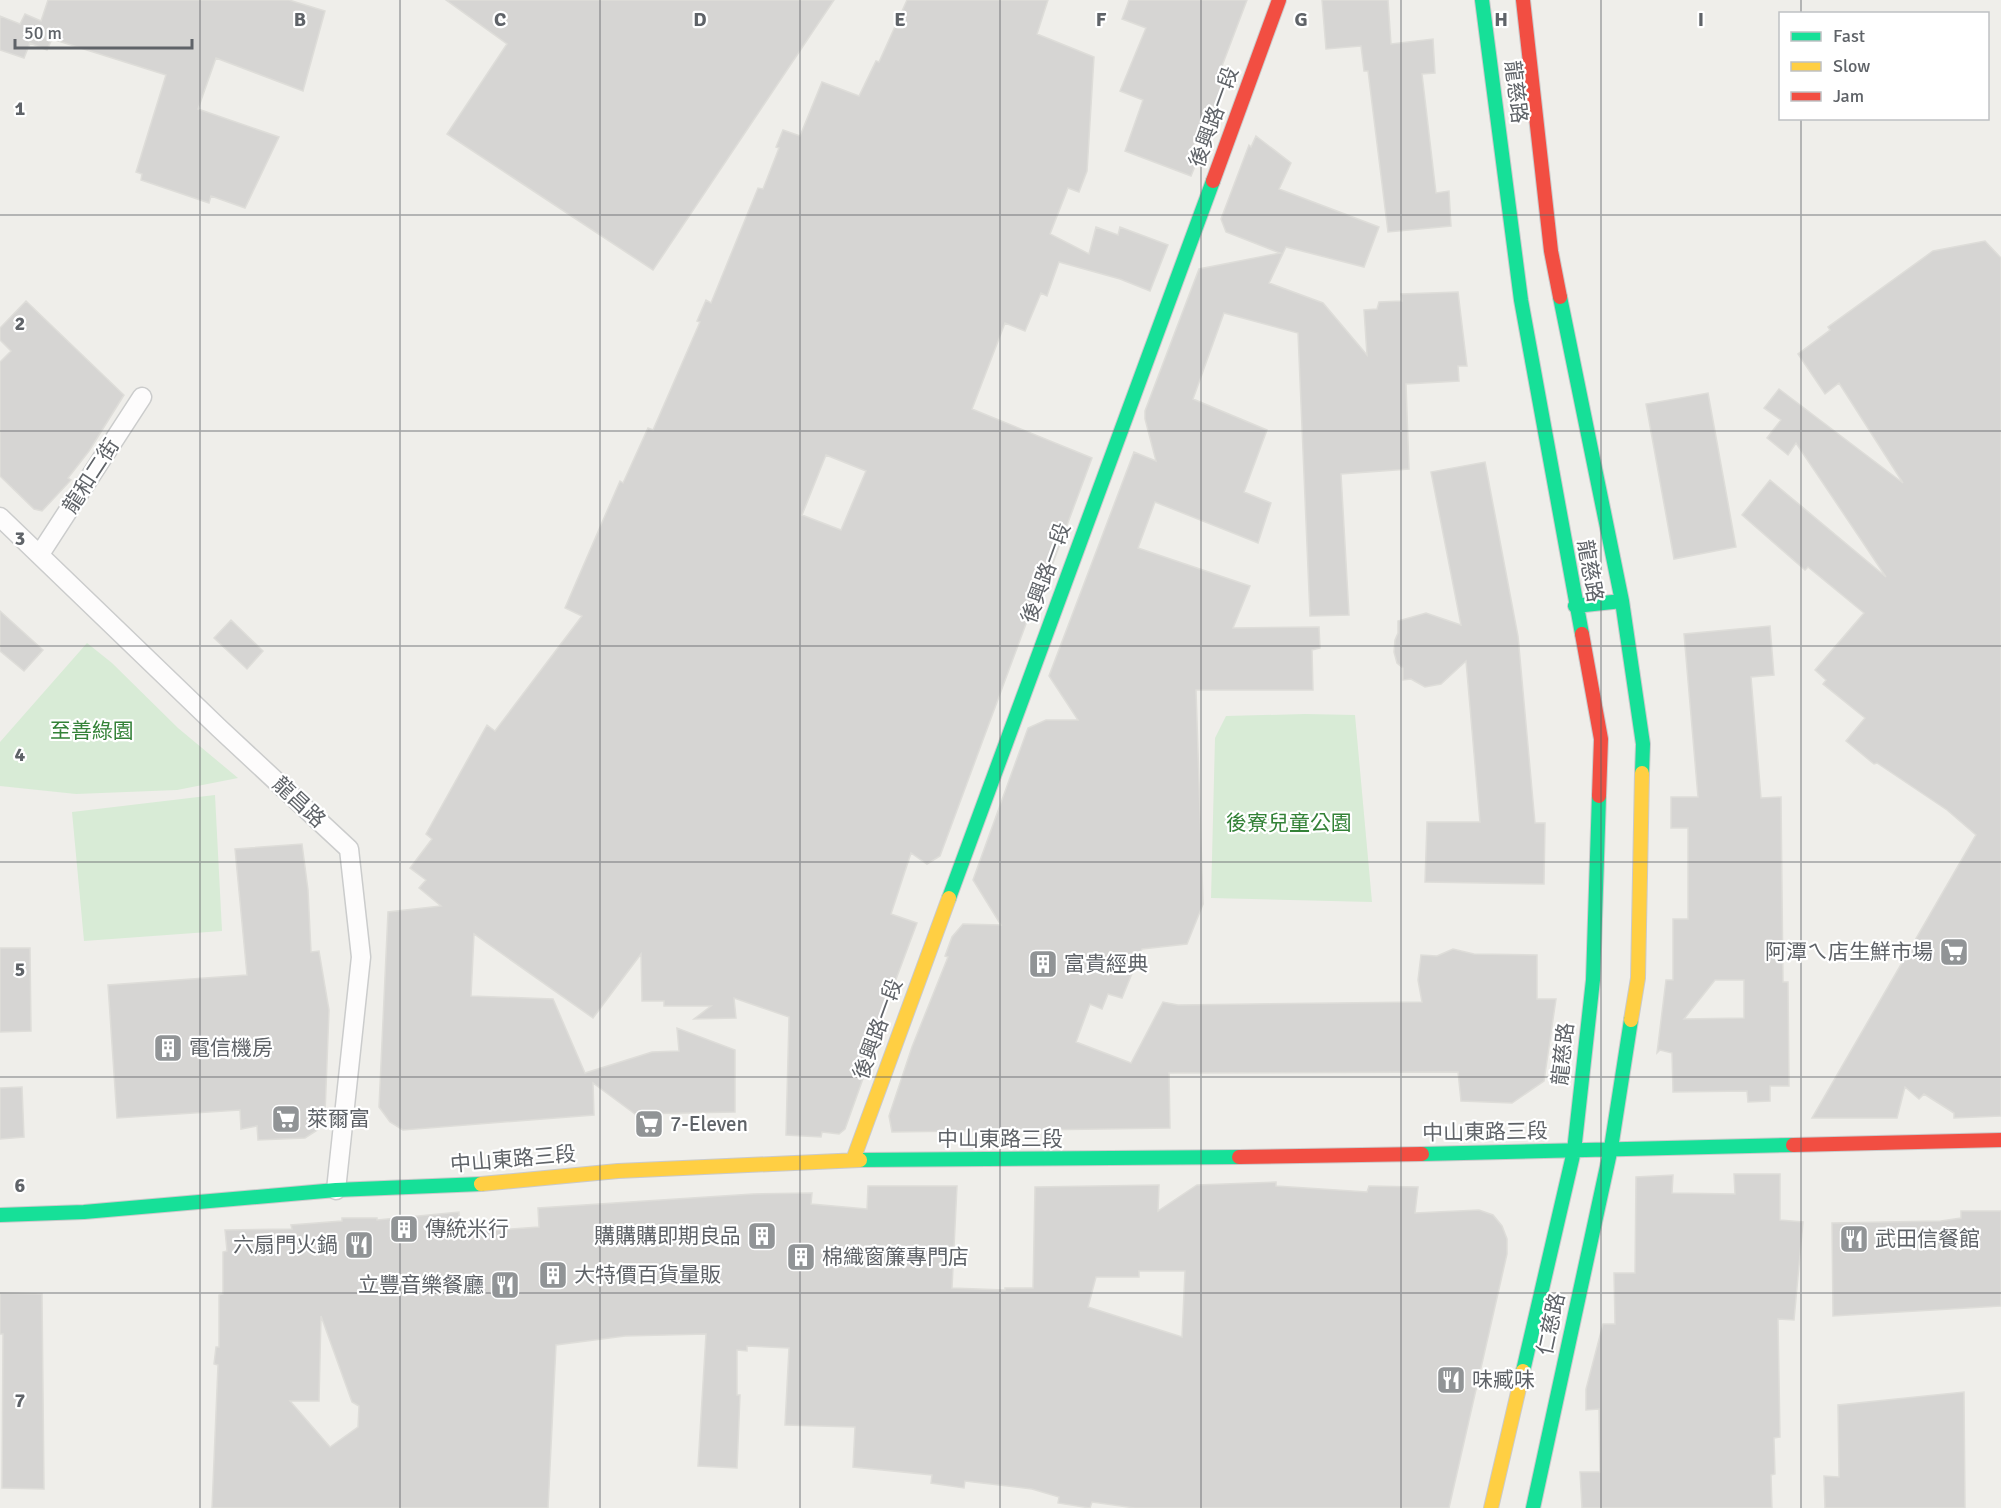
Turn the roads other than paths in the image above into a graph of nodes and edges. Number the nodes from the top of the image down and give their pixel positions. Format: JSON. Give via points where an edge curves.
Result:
{"nodes":[{"id":1,"x":1279,"y":0,"type":"edge"},
{"id":2,"x":1482,"y":0,"type":"edge"},
{"id":3,"x":1523,"y":0,"type":"edge"},
{"id":4,"x":142,"y":397,"type":"dead end"},
{"id":5,"x":0,"y":517,"type":"edge"},
{"id":6,"x":40,"y":554,"type":"junction"},
{"id":7,"x":1622,"y":601,"type":"junction"},
{"id":8,"x":1575,"y":606,"type":"junction"},
{"id":9,"x":2001,"y":1140,"type":"edge"},
{"id":10,"x":1611,"y":1148,"type":"junction"},
{"id":11,"x":1574,"y":1151,"type":"junction"},
{"id":12,"x":853,"y":1160,"type":"junction"},
{"id":13,"x":336,"y":1190,"type":"junction"},
{"id":14,"x":0,"y":1215,"type":"edge"},
{"id":15,"x":1491,"y":1508,"type":"edge"},
{"id":16,"x":1533,"y":1508,"type":"edge"}],
"edges":[{"from":1,"to":12,"type":"street","name":"後興路一段"},
{"from":2,"to":8,"type":"street","name":"龍慈路","via":[[1521,300]]},
{"from":3,"to":7,"type":"street","name":"龍慈路","via":[[1551,251]]},
{"from":4,"to":6,"type":"street","name":"龍和二街"},
{"from":5,"to":6,"type":"street","name":"龍昌路"},
{"from":6,"to":13,"type":"street","name":"龍昌路","via":[[350,849],[360,957]]},
{"from":7,"to":8,"type":"street"},
{"from":7,"to":10,"type":"street","name":"龍慈路","via":[[1643,744],[1638,966]]},
{"from":8,"to":11,"type":"street","name":"龍慈路","via":[[1601,739],[1593,980]]},
{"from":9,"to":10,"type":"street","name":"中山東路三段"},
{"from":10,"to":11,"type":"street","name":"中山東路三段"},
{"from":10,"to":16,"type":"street","name":"仁慈路"},
{"from":11,"to":12,"type":"street","name":"中山東路三段"},
{"from":11,"to":15,"type":"street","name":"仁慈路"},
{"from":12,"to":13,"type":"street","name":"中山東路三段"},
{"from":13,"to":14,"type":"street","name":"中山東路三段","via":[[84,1212]]}]}
